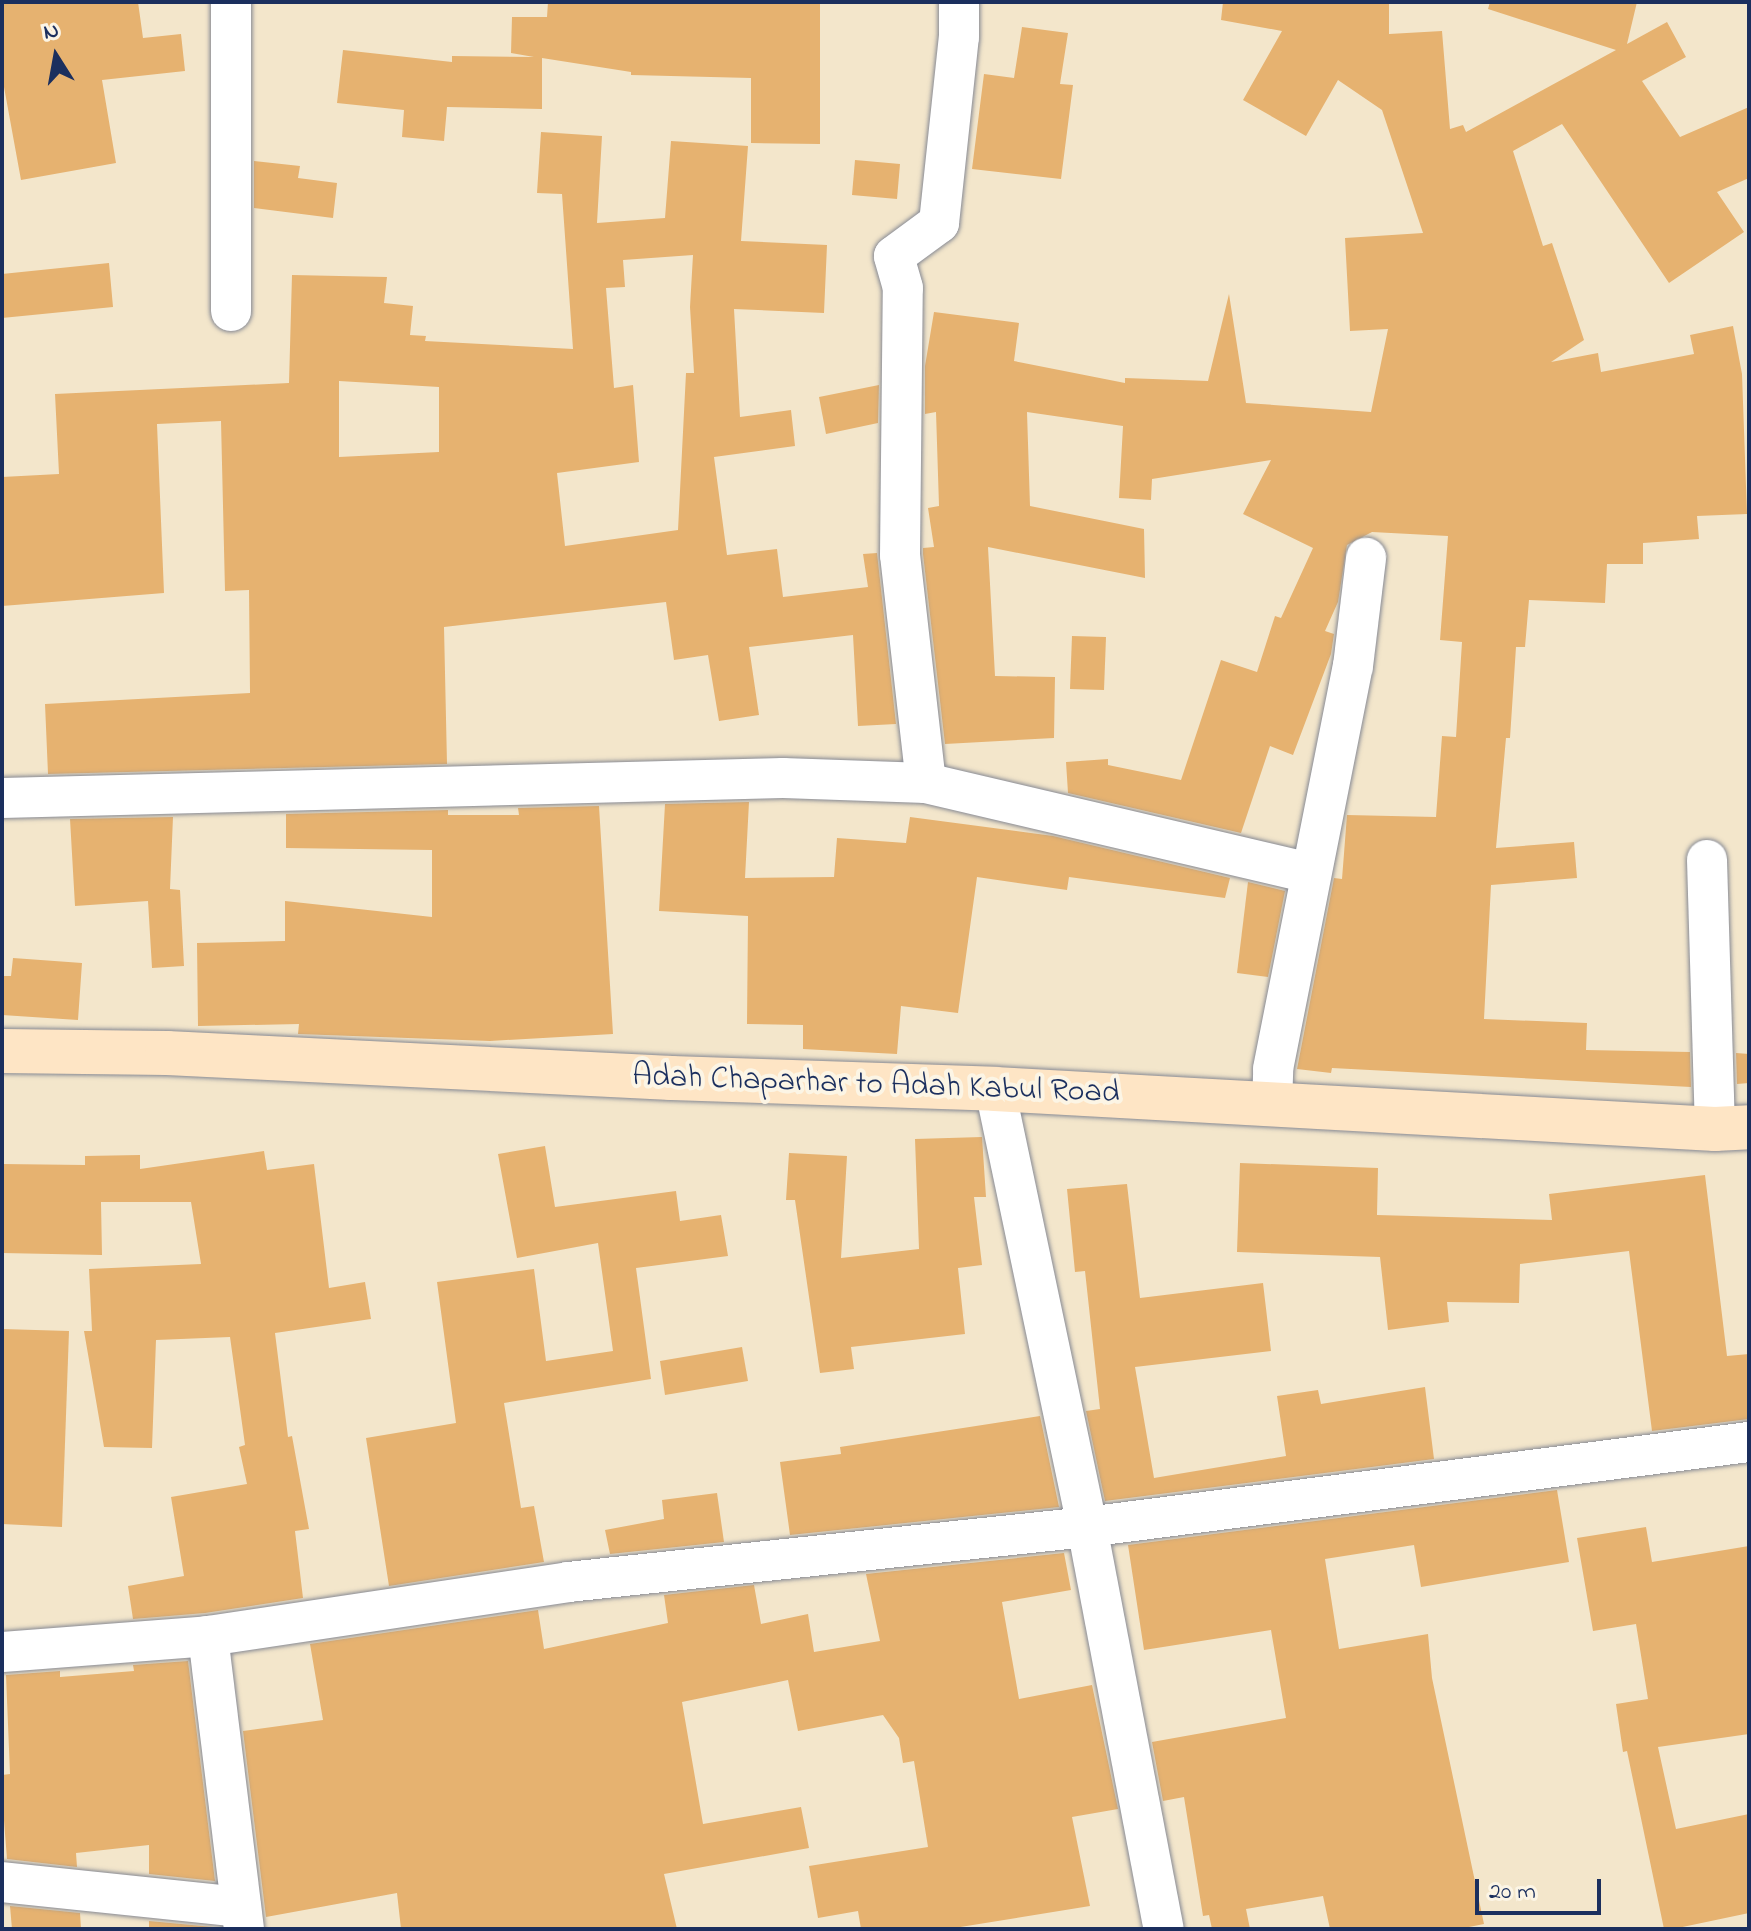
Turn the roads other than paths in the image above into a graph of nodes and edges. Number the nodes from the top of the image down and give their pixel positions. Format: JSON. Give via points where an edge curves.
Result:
{"nodes":[{"id":1,"x":231,"y":2,"type":"edge"},
{"id":2,"x":959,"y":2,"type":"edge"},
{"id":3,"x":231,"y":311,"type":"dead end"},
{"id":4,"x":1366,"y":558,"type":"dead end"},
{"id":5,"x":926,"y":783,"type":"junction"},
{"id":6,"x":2,"y":798,"type":"edge"},
{"id":7,"x":1707,"y":860,"type":"dead end"},
{"id":8,"x":1310,"y":873,"type":"junction"},
{"id":9,"x":2,"y":1051,"type":"edge"},
{"id":10,"x":995,"y":1089,"type":"junction"},
{"id":11,"x":1272,"y":1105,"type":"junction"},
{"id":12,"x":1732,"y":1128,"type":"edge"},
{"id":13,"x":1749,"y":1442,"type":"edge"},
{"id":14,"x":1087,"y":1527,"type":"junction"},
{"id":15,"x":208,"y":1636,"type":"junction"},
{"id":16,"x":2,"y":1652,"type":"edge"},
{"id":17,"x":2,"y":1882,"type":"edge"},
{"id":18,"x":243,"y":1918,"type":"edge"},
{"id":19,"x":1164,"y":1929,"type":"edge"}],
"edges":[{"from":1,"to":3,"type":"street"},
{"from":2,"to":5,"type":"street","via":[[939,223],[894,256],[903,288],[900,555]]},
{"from":4,"to":8,"type":"street","via":[[1353,666]]},
{"from":5,"to":6,"type":"street","via":[[783,778]]},
{"from":5,"to":8,"type":"street"},
{"from":7,"to":12,"type":"street"},
{"from":8,"to":11,"type":"street","via":[[1273,1069]]},
{"from":9,"to":10,"type":"main road","name":"Adah Chaparhar to Adah Kabul Road","via":[[167,1053]]},
{"from":10,"to":11,"type":"main road","name":"Adah Chaparhar to Adah Kabul Road"},
{"from":10,"to":14,"type":"street"},
{"from":11,"to":12,"type":"main road","name":"Adah Chaparhar to Adah Kabul Road"},
{"from":13,"to":14,"type":"street"},
{"from":14,"to":15,"type":"street","via":[[568,1582]]},
{"from":14,"to":19,"type":"street"},
{"from":15,"to":16,"type":"street"},
{"from":15,"to":18,"type":"street"},
{"from":17,"to":18,"type":"street"}]}
